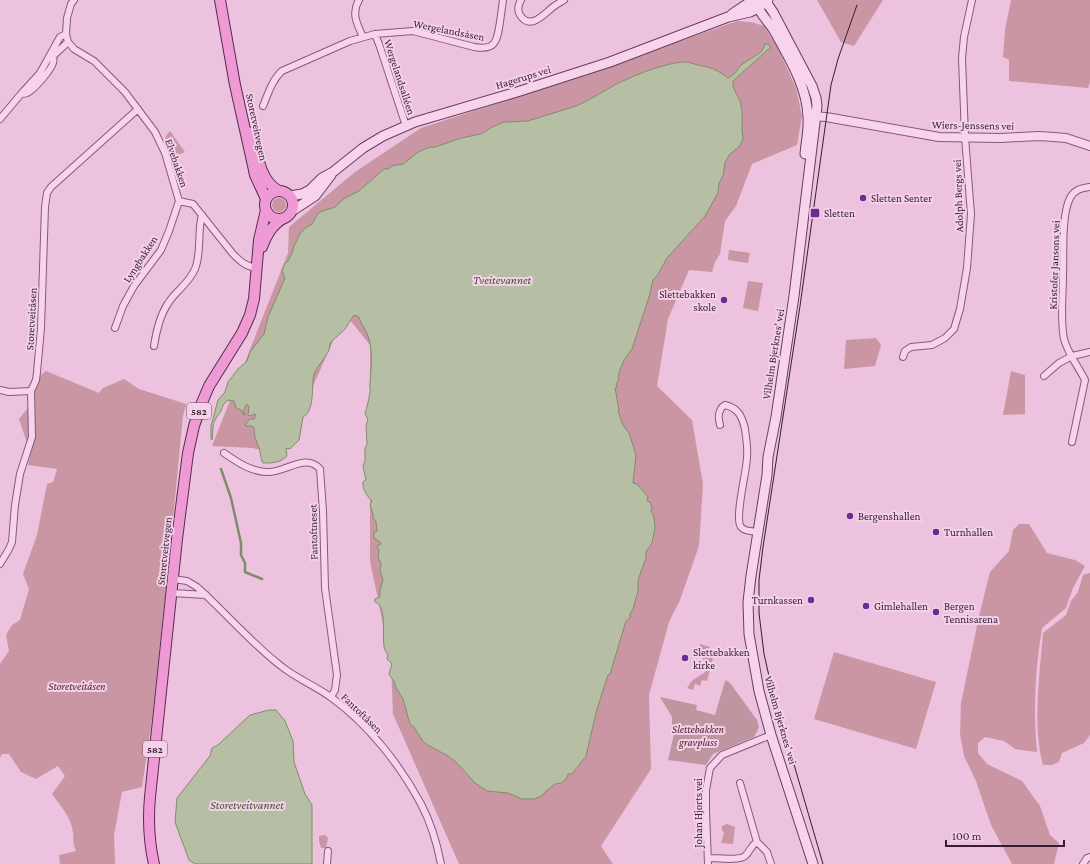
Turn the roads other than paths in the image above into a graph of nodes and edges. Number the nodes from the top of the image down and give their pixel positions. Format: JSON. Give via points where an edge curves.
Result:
{"nodes":[{"id":1,"x":74,"y":0,"type":"edge"},
{"id":2,"x":220,"y":0,"type":"edge"},
{"id":3,"x":359,"y":0,"type":"edge"},
{"id":4,"x":503,"y":0,"type":"edge"},
{"id":5,"x":521,"y":0,"type":"edge"},
{"id":6,"x":564,"y":0,"type":"edge"},
{"id":7,"x":972,"y":0,"type":"edge"},
{"id":8,"x":760,"y":2,"type":"edge"},
{"id":9,"x":66,"y":34,"type":"junction"},
{"id":10,"x":375,"y":34,"type":"junction"},
{"id":11,"x":363,"y":37,"type":"junction"},
{"id":12,"x":68,"y":42,"type":"junction"},
{"id":13,"x":52,"y":55,"type":"junction"},
{"id":14,"x":231,"y":57,"type":"junction"},
{"id":15,"x":263,"y":106,"type":"dead end"},
{"id":16,"x":138,"y":109,"type":"junction"},
{"id":17,"x":812,"y":116,"type":"junction"},
{"id":18,"x":0,"y":119,"type":"edge"},
{"id":19,"x":406,"y":126,"type":"junction"},
{"id":20,"x":965,"y":137,"type":"junction"},
{"id":21,"x":1090,"y":146,"type":"edge"},
{"id":22,"x":333,"y":172,"type":"junction"},
{"id":23,"x":1090,"y":187,"type":"edge"},
{"id":24,"x":279,"y":191,"type":"junction"},
{"id":25,"x":290,"y":196,"type":"junction"},
{"id":26,"x":266,"y":199,"type":"junction"},
{"id":27,"x":179,"y":200,"type":"junction"},
{"id":28,"x":266,"y":210,"type":"junction"},
{"id":29,"x":292,"y":211,"type":"junction"},
{"id":30,"x":202,"y":215,"type":"junction"},
{"id":31,"x":284,"y":218,"type":"junction"},
{"id":32,"x":259,"y":254,"type":"junction"},
{"id":33,"x":252,"y":267,"type":"dead end"},
{"id":34,"x":115,"y":328,"type":"dead end"},
{"id":35,"x":154,"y":346,"type":"dead end"},
{"id":36,"x":1090,"y":352,"type":"edge"},
{"id":37,"x":1072,"y":356,"type":"junction"},
{"id":38,"x":903,"y":357,"type":"dead end"},
{"id":39,"x":1044,"y":376,"type":"dead end"},
{"id":40,"x":0,"y":390,"type":"edge"},
{"id":41,"x":31,"y":391,"type":"junction"},
{"id":42,"x":720,"y":425,"type":"dead end"},
{"id":43,"x":1072,"y":442,"type":"dead end"},
{"id":44,"x":224,"y":453,"type":"dead end"},
{"id":45,"x":758,"y":532,"type":"junction"},
{"id":46,"x":0,"y":564,"type":"edge"},
{"id":47,"x":173,"y":579,"type":"junction"},
{"id":48,"x":172,"y":593,"type":"junction"},
{"id":49,"x":206,"y":595,"type":"junction"},
{"id":50,"x":331,"y":697,"type":"junction"},
{"id":51,"x":771,"y":735,"type":"junction"},
{"id":52,"x":740,"y":783,"type":"dead end"},
{"id":53,"x":758,"y":842,"type":"junction"},
{"id":54,"x":328,"y":851,"type":"dead end"},
{"id":55,"x":1090,"y":857,"type":"edge"},
{"id":56,"x":708,"y":861,"type":"edge"},
{"id":57,"x":739,"y":861,"type":"edge"},
{"id":58,"x":154,"y":864,"type":"edge"},
{"id":59,"x":327,"y":864,"type":"edge"},
{"id":60,"x":442,"y":864,"type":"edge"},
{"id":61,"x":771,"y":864,"type":"edge"},
{"id":62,"x":813,"y":864,"type":"edge"},
{"id":63,"x":1083,"y":864,"type":"edge"}],
"edges":[{"from":1,"to":9,"type":"street","via":[[67,18]]},
{"from":2,"to":14,"type":"main road","name":"Storetveitvegen","number":"582"},
{"from":3,"to":11,"type":"street","via":[[355,7],[355,19]]},
{"from":4,"to":10,"type":"street","name":"Wergelandsåsen","via":[[497,39],[484,49],[413,31]]},
{"from":5,"to":6,"type":"street","via":[[519,12],[524,20],[532,22]]},
{"from":7,"to":20,"type":"street","name":"Adolph Bergs vei","via":[[962,58]]},
{"from":8,"to":17,"type":"main road","name":"Vilhelm Bjerknes' vei","via":[[772,12],[812,86],[816,98]]},
{"from":8,"to":19,"type":"main road","name":"Hagerups vei","via":[[728,17],[610,62]]},
{"from":9,"to":12,"type":"street"},
{"from":9,"to":13,"type":"street","via":[[60,37]]},
{"from":10,"to":11,"type":"street","name":"Wergelandsåsen"},
{"from":10,"to":19,"type":"street","name":"Wergelandsalléen"},
{"from":11,"to":15,"type":"street","name":"Wergelandsåsen","via":[[282,71],[274,81]]},
{"from":12,"to":13,"type":"street"},
{"from":12,"to":16,"type":"street","name":"Elvebakken","via":[[108,74]]},
{"from":13,"to":18,"type":"street","via":[[40,73]]},
{"from":14,"to":24,"type":"main road","name":"Storetveitvegen","number":"582","via":[[262,170],[268,181]]},
{"from":14,"to":26,"type":"main road","name":"Storetveitvegen","number":"582","via":[[255,175]]},
{"from":16,"to":27,"type":"street","name":"Elvebakken","via":[[156,132]]},
{"from":16,"to":41,"type":"street","name":"Storetveitåsen","via":[[47,193],[41,328],[36,380]]},
{"from":17,"to":20,"type":"street","name":"Wiers-Jenssens vei","via":[[939,137]]},
{"from":17,"to":45,"type":"main road","name":"Vilhelm Bjerknes' vei","via":[[808,179],[794,296]]},
{"from":19,"to":22,"type":"main road","name":"Hagerups vei","via":[[363,148]]},
{"from":20,"to":21,"type":"street","name":"Wiers-Jenssens vei","via":[[1054,137]]},
{"from":20,"to":38,"type":"street","name":"Adolph Bergs vei","via":[[971,214],[967,268],[959,316],[954,328],[945,338],[932,345],[911,347],[905,351]]},
{"from":22,"to":25,"type":"main road","name":"Hagerups vei","via":[[322,178],[310,190]]},
{"from":22,"to":29,"type":"main road","name":"Hagerups vei","via":[[315,196]]},
{"from":23,"to":37,"type":"street","name":"Kristofer Jansons vei","via":[[1079,189],[1073,194],[1069,200],[1065,221],[1063,326],[1065,341]]},
{"from":24,"to":25,"type":"main road","number":"582"},
{"from":24,"to":26,"type":"main road"},
{"from":25,"to":29,"type":"main road"},
{"from":26,"to":28,"type":"main road","number":"582"},
{"from":27,"to":30,"type":"street","name":"Elvebakken","via":[[193,204]]},
{"from":27,"to":34,"type":"street","name":"Lyngbakken","via":[[161,250],[134,286]]},
{"from":28,"to":31,"type":"main road","via":[[275,219]]},
{"from":28,"to":32,"type":"main road","name":"Storetveitvegen","number":"582","via":[[259,240]]},
{"from":29,"to":31,"type":"main road","number":"582"},
{"from":30,"to":33,"type":"street","name":"Elvebakken","via":[[240,261]]},
{"from":30,"to":35,"type":"street","via":[[196,268],[184,287],[167,305]]},
{"from":31,"to":32,"type":"main road","name":"Storetveitvegen","number":"582","via":[[271,229]]},
{"from":32,"to":47,"type":"main road","name":"Storetveitvegen","number":"582","via":[[250,315],[242,333],[209,386],[194,426],[184,482]]},
{"from":36,"to":37,"type":"street"},
{"from":37,"to":39,"type":"street","via":[[1058,363]]},
{"from":37,"to":43,"type":"street","name":"Kristofer Jansons vei","via":[[1085,380]]},
{"from":40,"to":41,"type":"street"},
{"from":41,"to":46,"type":"street","name":"Storetveitåsen","via":[[32,437],[20,474],[12,542]]},
{"from":42,"to":45,"type":"street","via":[[719,416],[725,405],[734,408],[740,414],[746,437],[747,457],[739,522],[742,528]]},
{"from":44,"to":50,"type":"street","name":"Fantoftneset","via":[[245,467],[261,472],[279,471],[303,462],[315,464],[320,469],[325,588],[337,675]]},
{"from":45,"to":51,"type":"main road","name":"Vilhelm Bjerknes' vei","via":[[748,602],[749,634],[759,691]]},
{"from":47,"to":48,"type":"main road","name":"Storetveitvegen","number":"582"},
{"from":47,"to":49,"type":"street","name":"Fantoftåsen","via":[[187,581]]},
{"from":48,"to":49,"type":"street"},
{"from":48,"to":58,"type":"main road","name":"Storetveitvegen","number":"582","via":[[150,797],[150,843]]},
{"from":49,"to":50,"type":"street","name":"Fantoftåsen","via":[[256,646],[297,677]]},
{"from":50,"to":60,"type":"street","name":"Fantoftåsen","via":[[376,739],[407,781],[422,804],[435,835]]},
{"from":51,"to":56,"type":"street","name":"Johan Hjorts vei","via":[[722,755],[710,768],[706,790]]},
{"from":51,"to":62,"type":"main road","name":"Vilhelm Bjerknes' vei"},
{"from":52,"to":53,"type":"street"},
{"from":53,"to":57,"type":"street","name":"Johan Hjorts vei"},
{"from":53,"to":61,"type":"street","via":[[767,852]]},
{"from":54,"to":59,"type":"street"},
{"from":55,"to":63,"type":"street"},
{"from":56,"to":57,"type":"street","name":"Johan Hjorts vei"}]}
